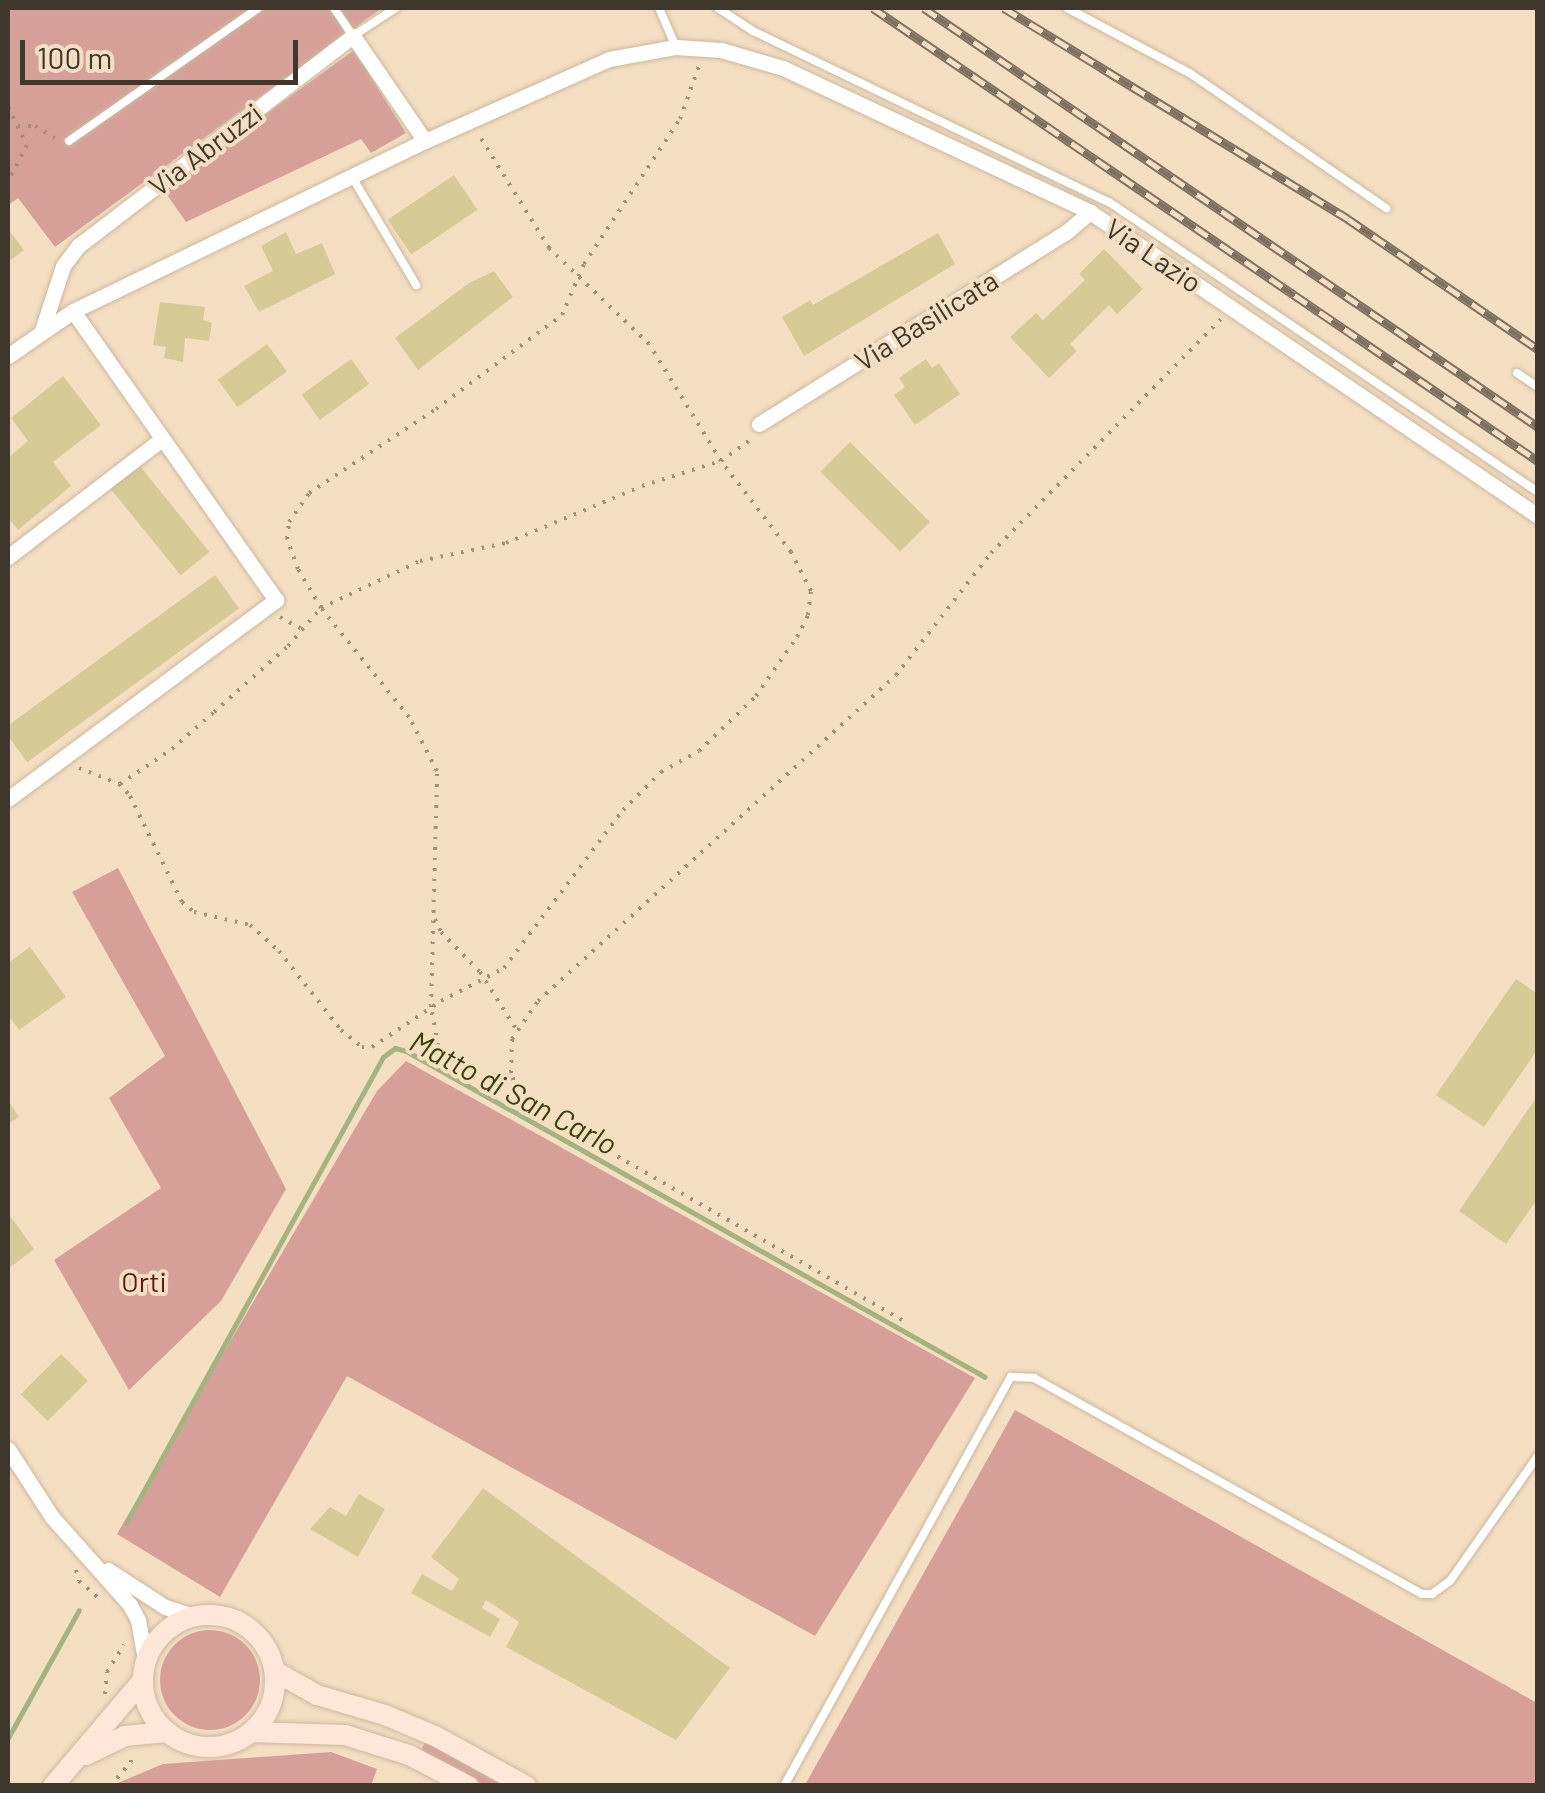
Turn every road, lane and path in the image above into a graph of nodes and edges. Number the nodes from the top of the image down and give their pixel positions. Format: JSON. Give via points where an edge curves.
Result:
{"nodes":[{"id":1,"x":258,"y":8,"type":"edge"},
{"id":2,"x":334,"y":8,"type":"edge"},
{"id":3,"x":396,"y":8,"type":"edge"},
{"id":4,"x":659,"y":8,"type":"edge"},
{"id":5,"x":718,"y":8,"type":"edge"},
{"id":6,"x":1067,"y":8,"type":"edge"},
{"id":7,"x":353,"y":36,"type":"junction"},
{"id":8,"x":676,"y":47,"type":"junction"},
{"id":9,"x":703,"y":48,"type":"junction"},
{"id":10,"x":8,"y":107,"type":"edge"},
{"id":11,"x":471,"y":120,"type":"junction"},
{"id":12,"x":18,"y":126,"type":"junction"},
{"id":13,"x":70,"y":140,"type":"joint"},
{"id":14,"x":425,"y":140,"type":"junction"},
{"id":15,"x":351,"y":176,"type":"junction"},
{"id":16,"x":8,"y":181,"type":"edge"},
{"id":17,"x":1386,"y":208,"type":"dead end"},
{"id":18,"x":1090,"y":212,"type":"junction"},
{"id":19,"x":578,"y":280,"type":"junction"},
{"id":20,"x":416,"y":285,"type":"dead end"},
{"id":21,"x":1231,"y":308,"type":"junction"},
{"id":22,"x":72,"y":311,"type":"junction"},
{"id":23,"x":42,"y":330,"type":"junction"},
{"id":24,"x":8,"y":356,"type":"edge"},
{"id":25,"x":1517,"y":373,"type":"dead end"},
{"id":26,"x":1538,"y":387,"type":"edge"},
{"id":27,"x":758,"y":424,"type":"joint"},
{"id":28,"x":162,"y":439,"type":"junction"},
{"id":29,"x":720,"y":460,"type":"junction"},
{"id":30,"x":1538,"y":492,"type":"edge"},
{"id":31,"x":1538,"y":516,"type":"edge"},
{"id":32,"x":8,"y":557,"type":"edge"},
{"id":33,"x":270,"y":606,"type":"junction"},
{"id":34,"x":321,"y":608,"type":"junction"},
{"id":35,"x":304,"y":630,"type":"junction"},
{"id":36,"x":60,"y":760,"type":"junction"},
{"id":37,"x":120,"y":784,"type":"junction"},
{"id":38,"x":8,"y":799,"type":"edge"},
{"id":39,"x":434,"y":914,"type":"junction"},
{"id":40,"x":485,"y":981,"type":"junction"},
{"id":41,"x":431,"y":1007,"type":"junction"},
{"id":42,"x":516,"y":1029,"type":"junction"},
{"id":43,"x":531,"y":1107,"type":"junction"},
{"id":44,"x":902,"y":1320,"type":"dead end"},
{"id":45,"x":8,"y":1450,"type":"edge"},
{"id":46,"x":1538,"y":1456,"type":"edge"},
{"id":47,"x":74,"y":1560,"type":"dead end"},
{"id":48,"x":96,"y":1562,"type":"junction"},
{"id":49,"x":107,"y":1605,"type":"dead end"},
{"id":50,"x":194,"y":1616,"type":"junction"},
{"id":51,"x":126,"y":1636,"type":"dead end"},
{"id":52,"x":145,"y":1658,"type":"junction"},
{"id":53,"x":276,"y":1672,"type":"junction"},
{"id":54,"x":143,"y":1680,"type":"junction"},
{"id":55,"x":104,"y":1692,"type":"dead end"},
{"id":56,"x":168,"y":1732,"type":"junction"},
{"id":57,"x":251,"y":1732,"type":"junction"},
{"id":58,"x":131,"y":1756,"type":"dead end"},
{"id":59,"x":76,"y":1761,"type":"junction"},
{"id":60,"x":53,"y":1786,"type":"edge"},
{"id":61,"x":110,"y":1786,"type":"edge"},
{"id":62,"x":468,"y":1786,"type":"edge"},
{"id":63,"x":526,"y":1786,"type":"edge"},
{"id":64,"x":784,"y":1786,"type":"edge"}],
"edges":[{"from":1,"to":13,"type":"lane"},
{"from":2,"to":7,"type":"lane"},
{"from":3,"to":7,"type":"lane"},
{"from":4,"to":8,"type":"lane"},
{"from":5,"to":30,"type":"lane","via":[[753,31],[1109,202]]},
{"from":6,"to":17,"type":"lane","via":[[1191,74]]},
{"from":7,"to":14,"type":"street"},
{"from":7,"to":23,"type":"street","name":"Via Abruzzi","via":[[78,246],[63,266]]},
{"from":8,"to":9,"type":"street"},
{"from":8,"to":11,"type":"street","via":[[609,59]]},
{"from":9,"to":18,"type":"street","name":"Via Lazio","via":[[784,68]]},
{"from":9,"to":19,"type":"path","via":[[680,119]]},
{"from":10,"to":12,"type":"path"},
{"from":11,"to":14,"type":"street"},
{"from":11,"to":19,"type":"path","via":[[550,248]]},
{"from":12,"to":13,"type":"path"},
{"from":12,"to":16,"type":"path","via":[[27,144]]},
{"from":14,"to":15,"type":"street"},
{"from":15,"to":20,"type":"lane"},
{"from":15,"to":22,"type":"street"},
{"from":18,"to":21,"type":"street","name":"Via Lazio"},
{"from":18,"to":27,"type":"street","name":"Via Basilicata"},
{"from":19,"to":29,"type":"path","via":[[649,344]]},
{"from":19,"to":34,"type":"path","via":[[562,316],[542,334],[299,506],[287,539]]},
{"from":21,"to":31,"type":"street","name":"Via Lazio"},
{"from":21,"to":42,"type":"path","via":[[992,553],[896,675]]},
{"from":22,"to":23,"type":"street"},
{"from":22,"to":28,"type":"street"},
{"from":23,"to":24,"type":"street"},
{"from":25,"to":26,"type":"lane"},
{"from":27,"to":29,"type":"path","via":[[743,448]]},
{"from":28,"to":32,"type":"street"},
{"from":28,"to":33,"type":"street","via":[[274,593]]},
{"from":29,"to":34,"type":"path","via":[[506,542],[420,561]]},
{"from":29,"to":40,"type":"path","via":[[792,552],[811,591],[808,615],[756,696],[624,810],[513,959]]},
{"from":33,"to":35,"type":"path"},
{"from":33,"to":36,"type":"street"},
{"from":34,"to":35,"type":"path"},
{"from":34,"to":39,"type":"path","via":[[430,750],[437,771]]},
{"from":35,"to":37,"type":"path","via":[[172,749]]},
{"from":36,"to":37,"type":"path"},
{"from":36,"to":38,"type":"street"},
{"from":37,"to":41,"type":"path","via":[[182,902],[194,912],[250,925],[354,1041],[372,1048]]},
{"from":39,"to":40,"type":"path","via":[[441,932]]},
{"from":39,"to":41,"type":"path"},
{"from":40,"to":41,"type":"path"},
{"from":40,"to":42,"type":"path"},
{"from":41,"to":43,"type":"path","via":[[448,1068]]},
{"from":42,"to":43,"type":"path","via":[[511,1073]]},
{"from":43,"to":44,"type":"path"},
{"from":45,"to":48,"type":"street","via":[[52,1517]]},
{"from":46,"to":64,"type":"lane","via":[[1450,1581],[1422,1594],[1034,1378],[1011,1377]]},
{"from":47,"to":49,"type":"path","via":[[79,1582]]},
{"from":48,"to":50,"type":"street","via":[[165,1607]]},
{"from":48,"to":52,"type":"street","via":[[138,1620]]},
{"from":50,"to":52,"type":"street","via":[[159,1637]]},
{"from":50,"to":53,"type":"street","via":[[234,1618],[260,1639]]},
{"from":51,"to":55,"type":"path"},
{"from":52,"to":54,"type":"street"},
{"from":53,"to":57,"type":"street","via":[[271,1704]]},
{"from":53,"to":63,"type":"street","via":[[300,1689],[435,1736]]},
{"from":54,"to":56,"type":"street","via":[[153,1715]]},
{"from":54,"to":59,"type":"street"},
{"from":56,"to":57,"type":"street","via":[[207,1747]]},
{"from":56,"to":59,"type":"street","via":[[125,1736]]},
{"from":57,"to":62,"type":"street","via":[[345,1735],[409,1755]]},
{"from":58,"to":61,"type":"path"},
{"from":59,"to":60,"type":"street"}]}
